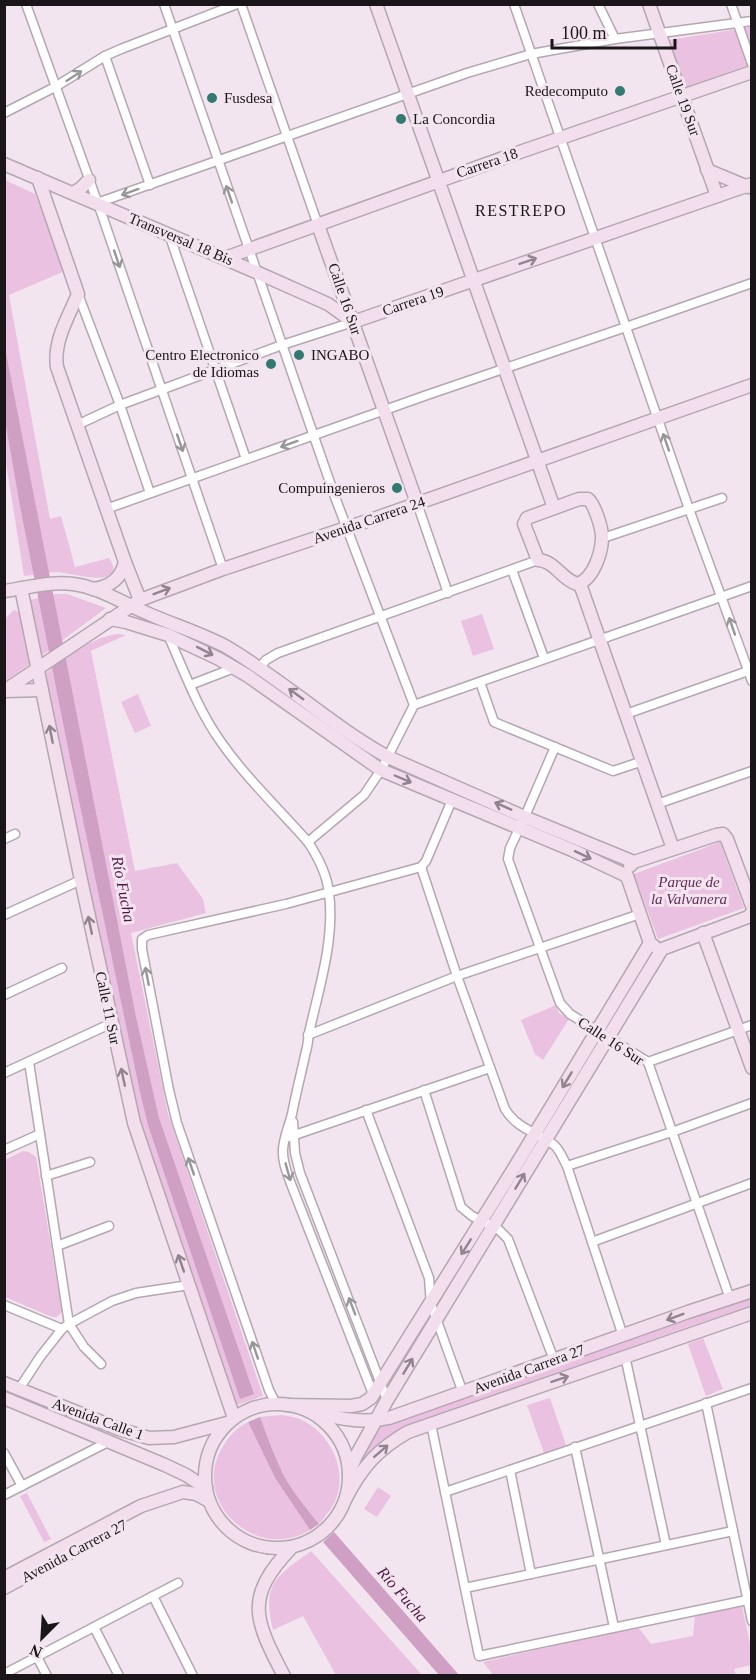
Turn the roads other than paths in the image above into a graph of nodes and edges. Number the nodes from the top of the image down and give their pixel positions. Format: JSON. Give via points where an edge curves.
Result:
{"nodes":[{"id":1,"x":27,"y":4,"type":"edge"},
{"id":2,"x":164,"y":4,"type":"edge"},
{"id":3,"x":239,"y":4,"type":"edge"},
{"id":4,"x":376,"y":4,"type":"edge"},
{"id":5,"x":514,"y":4,"type":"edge"},
{"id":6,"x":598,"y":4,"type":"edge"},
{"id":7,"x":648,"y":4,"type":"edge"},
{"id":8,"x":731,"y":4,"type":"edge"},
{"id":9,"x":752,"y":21,"type":"edge"},
{"id":10,"x":737,"y":23,"type":"junction"},
{"id":11,"x":172,"y":28,"type":"junction"},
{"id":12,"x":659,"y":34,"type":"junction"},
{"id":13,"x":615,"y":39,"type":"junction"},
{"id":14,"x":531,"y":54,"type":"junction"},
{"id":15,"x":105,"y":56,"type":"junction"},
{"id":16,"x":752,"y":64,"type":"edge"},
{"id":17,"x":752,"y":72,"type":"edge"},
{"id":18,"x":55,"y":87,"type":"junction"},
{"id":19,"x":407,"y":94,"type":"junction"},
{"id":20,"x":681,"y":97,"type":"junction"},
{"id":21,"x":4,"y":113,"type":"edge"},
{"id":22,"x":287,"y":136,"type":"junction"},
{"id":23,"x":561,"y":138,"type":"junction"},
{"id":24,"x":218,"y":161,"type":"junction"},
{"id":25,"x":4,"y":164,"type":"edge"},
{"id":26,"x":707,"y":170,"type":"junction"},
{"id":27,"x":38,"y":178,"type":"junction"},
{"id":28,"x":89,"y":180,"type":"junction"},
{"id":29,"x":438,"y":181,"type":"junction"},
{"id":30,"x":150,"y":185,"type":"junction"},
{"id":31,"x":750,"y":186,"type":"edge"},
{"id":32,"x":68,"y":191,"type":"junction"},
{"id":33,"x":717,"y":196,"type":"junction"},
{"id":34,"x":98,"y":203,"type":"junction"},
{"id":35,"x":48,"y":207,"type":"junction"},
{"id":36,"x":318,"y":225,"type":"junction"},
{"id":37,"x":169,"y":234,"type":"junction"},
{"id":38,"x":595,"y":238,"type":"junction"},
{"id":39,"x":248,"y":250,"type":"junction"},
{"id":40,"x":225,"y":258,"type":"junction"},
{"id":41,"x":256,"y":272,"type":"junction"},
{"id":42,"x":473,"y":280,"type":"junction"},
{"id":43,"x":750,"y":286,"type":"edge"},
{"id":44,"x":78,"y":294,"type":"junction"},
{"id":45,"x":353,"y":322,"type":"junction"},
{"id":46,"x":626,"y":327,"type":"junction"},
{"id":47,"x":282,"y":345,"type":"junction"},
{"id":48,"x":505,"y":368,"type":"junction"},
{"id":49,"x":215,"y":370,"type":"junction"},
{"id":50,"x":752,"y":385,"type":"edge"},
{"id":51,"x":162,"y":390,"type":"junction"},
{"id":52,"x":120,"y":405,"type":"junction"},
{"id":53,"x":384,"y":410,"type":"junction"},
{"id":54,"x":658,"y":418,"type":"junction"},
{"id":55,"x":77,"y":425,"type":"junction"},
{"id":56,"x":313,"y":435,"type":"junction"},
{"id":57,"x":246,"y":459,"type":"junction"},
{"id":58,"x":537,"y":460,"type":"junction"},
{"id":59,"x":192,"y":478,"type":"junction"},
{"id":60,"x":150,"y":493,"type":"junction"},
{"id":61,"x":722,"y":498,"type":"dead end"},
{"id":62,"x":417,"y":503,"type":"junction"},
{"id":63,"x":554,"y":508,"type":"junction"},
{"id":64,"x":106,"y":509,"type":"junction"},
{"id":65,"x":689,"y":509,"type":"junction"},
{"id":66,"x":347,"y":527,"type":"junction"},
{"id":67,"x":603,"y":538,"type":"junction"},
{"id":68,"x":537,"y":560,"type":"junction"},
{"id":69,"x":125,"y":562,"type":"junction"},
{"id":70,"x":223,"y":569,"type":"junction"},
{"id":71,"x":512,"y":570,"type":"junction"},
{"id":72,"x":580,"y":584,"type":"junction"},
{"id":73,"x":752,"y":586,"type":"edge"},
{"id":74,"x":21,"y":588,"type":"junction"},
{"id":75,"x":93,"y":589,"type":"junction"},
{"id":76,"x":5,"y":592,"type":"edge"},
{"id":77,"x":448,"y":593,"type":"junction"},
{"id":78,"x":722,"y":596,"type":"junction"},
{"id":79,"x":135,"y":603,"type":"junction"},
{"id":80,"x":381,"y":616,"type":"junction"},
{"id":81,"x":110,"y":619,"type":"junction"},
{"id":82,"x":168,"y":635,"type":"junction"},
{"id":83,"x":600,"y":639,"type":"junction"},
{"id":84,"x":544,"y":658,"type":"junction"},
{"id":85,"x":42,"y":666,"type":"junction"},
{"id":86,"x":234,"y":668,"type":"junction"},
{"id":87,"x":259,"y":668,"type":"junction"},
{"id":88,"x":750,"y":671,"type":"edge"},
{"id":89,"x":752,"y":681,"type":"edge"},
{"id":90,"x":480,"y":682,"type":"junction"},
{"id":91,"x":190,"y":685,"type":"junction"},
{"id":92,"x":42,"y":690,"type":"junction"},
{"id":93,"x":5,"y":691,"type":"edge"},
{"id":94,"x":414,"y":705,"type":"junction"},
{"id":95,"x":321,"y":712,"type":"junction"},
{"id":96,"x":626,"y":714,"type":"junction"},
{"id":97,"x":313,"y":723,"type":"junction"},
{"id":98,"x":555,"y":747,"type":"junction"},
{"id":99,"x":388,"y":757,"type":"junction"},
{"id":100,"x":642,"y":761,"type":"junction"},
{"id":101,"x":381,"y":770,"type":"junction"},
{"id":102,"x":752,"y":771,"type":"edge"},
{"id":103,"x":452,"y":800,"type":"junction"},
{"id":104,"x":657,"y":804,"type":"junction"},
{"id":105,"x":522,"y":823,"type":"junction"},
{"id":106,"x":15,"y":834,"type":"dead end"},
{"id":107,"x":4,"y":839,"type":"edge"},
{"id":108,"x":308,"y":842,"type":"junction"},
{"id":109,"x":673,"y":849,"type":"junction"},
{"id":110,"x":634,"y":862,"type":"junction"},
{"id":111,"x":421,"y":867,"type":"junction"},
{"id":112,"x":627,"y":876,"type":"junction"},
{"id":113,"x":747,"y":877,"type":"edge"},
{"id":114,"x":81,"y":880,"type":"junction"},
{"id":115,"x":329,"y":892,"type":"junction"},
{"id":116,"x":752,"y":906,"type":"edge"},
{"id":117,"x":640,"y":914,"type":"junction"},
{"id":118,"x":752,"y":914,"type":"edge"},
{"id":119,"x":4,"y":915,"type":"edge"},
{"id":120,"x":739,"y":920,"type":"junction"},
{"id":121,"x":752,"y":925,"type":"edge"},
{"id":122,"x":703,"y":933,"type":"junction"},
{"id":123,"x":650,"y":943,"type":"junction"},
{"id":124,"x":541,"y":948,"type":"junction"},
{"id":125,"x":662,"y":949,"type":"junction"},
{"id":126,"x":62,"y":968,"type":"dead end"},
{"id":127,"x":457,"y":976,"type":"junction"},
{"id":128,"x":4,"y":995,"type":"edge"},
{"id":129,"x":112,"y":1023,"type":"junction"},
{"id":130,"x":752,"y":1025,"type":"edge"},
{"id":131,"x":738,"y":1030,"type":"junction"},
{"id":132,"x":602,"y":1034,"type":"junction"},
{"id":133,"x":308,"y":1035,"type":"junction"},
{"id":134,"x":29,"y":1062,"type":"junction"},
{"id":135,"x":648,"y":1062,"type":"junction"},
{"id":136,"x":490,"y":1068,"type":"junction"},
{"id":137,"x":752,"y":1068,"type":"edge"},
{"id":138,"x":4,"y":1073,"type":"edge"},
{"id":139,"x":424,"y":1090,"type":"junction"},
{"id":140,"x":752,"y":1103,"type":"edge"},
{"id":141,"x":366,"y":1110,"type":"junction"},
{"id":142,"x":672,"y":1132,"type":"junction"},
{"id":143,"x":40,"y":1134,"type":"junction"},
{"id":144,"x":290,"y":1137,"type":"junction"},
{"id":145,"x":540,"y":1137,"type":"junction"},
{"id":146,"x":4,"y":1150,"type":"edge"},
{"id":147,"x":90,"y":1162,"type":"dead end"},
{"id":148,"x":567,"y":1166,"type":"junction"},
{"id":149,"x":46,"y":1176,"type":"junction"},
{"id":150,"x":752,"y":1183,"type":"edge"},
{"id":151,"x":697,"y":1203,"type":"junction"},
{"id":152,"x":487,"y":1223,"type":"junction"},
{"id":153,"x":109,"y":1226,"type":"dead end"},
{"id":154,"x":592,"y":1242,"type":"junction"},
{"id":155,"x":57,"y":1246,"type":"junction"},
{"id":156,"x":429,"y":1278,"type":"junction"},
{"id":157,"x":444,"y":1282,"type":"junction"},
{"id":158,"x":189,"y":1285,"type":"junction"},
{"id":159,"x":752,"y":1291,"type":"edge"},
{"id":160,"x":730,"y":1299,"type":"junction"},
{"id":161,"x":431,"y":1304,"type":"junction"},
{"id":162,"x":4,"y":1305,"type":"edge"},
{"id":163,"x":752,"y":1313,"type":"edge"},
{"id":164,"x":436,"y":1319,"type":"junction"},
{"id":165,"x":65,"y":1327,"type":"junction"},
{"id":166,"x":623,"y":1336,"type":"junction"},
{"id":167,"x":625,"y":1356,"type":"junction"},
{"id":168,"x":554,"y":1360,"type":"junction"},
{"id":169,"x":101,"y":1364,"type":"dead end"},
{"id":170,"x":4,"y":1383,"type":"edge"},
{"id":171,"x":752,"y":1388,"type":"edge"},
{"id":172,"x":19,"y":1389,"type":"junction"},
{"id":173,"x":377,"y":1389,"type":"junction"},
{"id":174,"x":463,"y":1393,"type":"junction"},
{"id":175,"x":4,"y":1398,"type":"edge"},
{"id":176,"x":387,"y":1400,"type":"junction"},
{"id":177,"x":706,"y":1403,"type":"junction"},
{"id":178,"x":281,"y":1404,"type":"junction"},
{"id":179,"x":303,"y":1409,"type":"junction"},
{"id":180,"x":231,"y":1420,"type":"junction"},
{"id":181,"x":375,"y":1421,"type":"junction"},
{"id":182,"x":431,"y":1424,"type":"junction"},
{"id":183,"x":640,"y":1425,"type":"junction"},
{"id":184,"x":110,"y":1441,"type":"junction"},
{"id":185,"x":575,"y":1447,"type":"junction"},
{"id":186,"x":4,"y":1453,"type":"edge"},
{"id":187,"x":510,"y":1470,"type":"junction"},
{"id":188,"x":349,"y":1472,"type":"junction"},
{"id":189,"x":22,"y":1486,"type":"junction"},
{"id":190,"x":206,"y":1488,"type":"junction"},
{"id":191,"x":445,"y":1492,"type":"junction"},
{"id":192,"x":4,"y":1495,"type":"edge"},
{"id":193,"x":173,"y":1495,"type":"junction"},
{"id":194,"x":346,"y":1498,"type":"junction"},
{"id":195,"x":209,"y":1501,"type":"junction"},
{"id":196,"x":732,"y":1531,"type":"junction"},
{"id":197,"x":666,"y":1545,"type":"junction"},
{"id":198,"x":292,"y":1547,"type":"junction"},
{"id":199,"x":600,"y":1559,"type":"junction"},
{"id":200,"x":531,"y":1574,"type":"junction"},
{"id":201,"x":4,"y":1578,"type":"edge"},
{"id":202,"x":178,"y":1583,"type":"dead end"},
{"id":203,"x":4,"y":1588,"type":"edge"},
{"id":204,"x":465,"y":1588,"type":"junction"},
{"id":205,"x":153,"y":1596,"type":"junction"},
{"id":206,"x":749,"y":1599,"type":"edge"},
{"id":207,"x":752,"y":1621,"type":"edge"},
{"id":208,"x":94,"y":1627,"type":"junction"},
{"id":209,"x":614,"y":1627,"type":"junction"},
{"id":210,"x":37,"y":1657,"type":"junction"},
{"id":211,"x":4,"y":1674,"type":"edge"},
{"id":212,"x":47,"y":1676,"type":"edge"},
{"id":213,"x":119,"y":1676,"type":"edge"},
{"id":214,"x":193,"y":1676,"type":"edge"},
{"id":215,"x":284,"y":1676,"type":"edge"}],
"edges":[{"from":1,"to":18,"type":"street"},
{"from":2,"to":11,"type":"street"},
{"from":3,"to":11,"type":"street"},
{"from":3,"to":22,"type":"street","name":"Calle 16 Sur"},
{"from":4,"to":19,"type":"street"},
{"from":5,"to":14,"type":"street"},
{"from":6,"to":13,"type":"street"},
{"from":7,"to":12,"type":"street","name":"Calle 19 Sur"},
{"from":8,"to":10,"type":"street"},
{"from":9,"to":10,"type":"street"},
{"from":10,"to":12,"type":"street"},
{"from":10,"to":16,"type":"street"},
{"from":11,"to":15,"type":"street"},
{"from":11,"to":24,"type":"street"},
{"from":12,"to":13,"type":"street"},
{"from":12,"to":20,"type":"street","name":"Calle 19 Sur"},
{"from":13,"to":14,"type":"street"},
{"from":14,"to":19,"type":"street"},
{"from":14,"to":23,"type":"street"},
{"from":18,"to":15,"type":"street","one_way":true},
{"from":15,"to":30,"type":"street"},
{"from":17,"to":20,"type":"street","name":"Carrera 18"},
{"from":18,"to":21,"type":"street"},
{"from":18,"to":28,"type":"street"},
{"from":19,"to":22,"type":"street"},
{"from":19,"to":29,"type":"street"},
{"from":20,"to":23,"type":"street","name":"Carrera 18"},
{"from":20,"to":26,"type":"street","name":"Calle 19 Sur"},
{"from":22,"to":24,"type":"street"},
{"from":22,"to":36,"type":"street","name":"Calle 16 Sur"},
{"from":23,"to":29,"type":"street","name":"Carrera 18"},
{"from":23,"to":38,"type":"street"},
{"from":24,"to":30,"type":"street"},
{"from":39,"to":24,"type":"street","one_way":true},
{"from":25,"to":27,"type":"street","name":"Transversal 18 Bis"},
{"from":26,"to":31,"type":"street"},
{"from":26,"to":33,"type":"street","name":"Calle 19 Sur"},
{"from":27,"to":32,"type":"street","name":"Transversal 18 Bis"},
{"from":27,"to":35,"type":"street"},
{"from":28,"to":32,"type":"street","via":[[81,188]]},
{"from":28,"to":34,"type":"street"},
{"from":29,"to":36,"type":"street","name":"Carrera 18"},
{"from":29,"to":42,"type":"street"},
{"from":30,"to":34,"type":"street","one_way":true},
{"from":31,"to":33,"type":"street","name":"Carrera 19"},
{"from":32,"to":34,"type":"street","name":"Transversal 18 Bis"},
{"from":32,"to":35,"type":"street","via":[[52,195]]},
{"from":33,"to":38,"type":"street","name":"Carrera 19"},
{"from":34,"to":37,"type":"street","name":"Transversal 18 Bis"},
{"from":34,"to":51,"type":"street","one_way":true},
{"from":35,"to":44,"type":"street"},
{"from":36,"to":39,"type":"street","name":"Carrera 18"},
{"from":36,"to":45,"type":"street","name":"Calle 16 Sur"},
{"from":37,"to":40,"type":"street","name":"Transversal 18 Bis"},
{"from":37,"to":49,"type":"street"},
{"from":42,"to":38,"type":"street","name":"Carrera 19","one_way":true},
{"from":38,"to":46,"type":"street"},
{"from":39,"to":40,"type":"street","name":"Carrera 18"},
{"from":39,"to":41,"type":"street"},
{"from":40,"to":41,"type":"street","name":"Transversal 18 Bis"},
{"from":41,"to":45,"type":"street","name":"Transversal 18 Bis","via":[[328,304]]},
{"from":41,"to":47,"type":"street"},
{"from":42,"to":45,"type":"street","name":"Carrera 19"},
{"from":42,"to":48,"type":"street"},
{"from":43,"to":46,"type":"street"},
{"from":44,"to":52,"type":"street"},
{"from":44,"to":55,"type":"street","via":[[60,338],[56,361]]},
{"from":45,"to":47,"type":"street","name":"Carrera 19"},
{"from":45,"to":53,"type":"street","name":"Calle 16 Sur"},
{"from":46,"to":48,"type":"street"},
{"from":46,"to":54,"type":"street"},
{"from":47,"to":49,"type":"street","name":"Carrera 19"},
{"from":47,"to":56,"type":"street"},
{"from":48,"to":53,"type":"street"},
{"from":48,"to":58,"type":"street"},
{"from":49,"to":51,"type":"street","name":"Carrera 19"},
{"from":49,"to":57,"type":"street"},
{"from":50,"to":54,"type":"street","name":"Avenida Carrera 24"},
{"from":51,"to":52,"type":"street","name":"Carrera 19"},
{"from":51,"to":59,"type":"street","one_way":true},
{"from":52,"to":55,"type":"street","name":"Carrera 19"},
{"from":52,"to":60,"type":"street"},
{"from":53,"to":56,"type":"street"},
{"from":53,"to":62,"type":"street","name":"Calle 16 Sur"},
{"from":54,"to":58,"type":"street","name":"Avenida Carrera 24"},
{"from":65,"to":54,"type":"street","one_way":true},
{"from":55,"to":64,"type":"street"},
{"from":56,"to":57,"type":"street","one_way":true},
{"from":56,"to":66,"type":"street"},
{"from":57,"to":59,"type":"street"},
{"from":58,"to":62,"type":"street","name":"Avenida Carrera 24"},
{"from":58,"to":63,"type":"street"},
{"from":59,"to":60,"type":"street"},
{"from":59,"to":70,"type":"street"},
{"from":60,"to":64,"type":"street"},
{"from":61,"to":65,"type":"street"},
{"from":62,"to":66,"type":"street","name":"Avenida Carrera 24"},
{"from":62,"to":77,"type":"street","name":"Calle 16 Sur"},
{"from":63,"to":67,"type":"street","via":[[579,499],[588,500],[594,506]]},
{"from":63,"to":68,"type":"street","via":[[525,521],[524,528]]},
{"from":64,"to":69,"type":"street"},
{"from":65,"to":67,"type":"street"},
{"from":65,"to":78,"type":"street"},
{"from":66,"to":70,"type":"street","name":"Avenida Carrera 24"},
{"from":66,"to":80,"type":"street"},
{"from":67,"to":72,"type":"street","via":[[592,572]]},
{"from":68,"to":71,"type":"street"},
{"from":68,"to":72,"type":"street","via":[[549,562],[569,581]]},
{"from":69,"to":75,"type":"street","via":[[121,574],[110,585]]},
{"from":69,"to":79,"type":"street"},
{"from":79,"to":70,"type":"street","name":"Avenida Carrera 24","one_way":true},
{"from":71,"to":77,"type":"street"},
{"from":71,"to":84,"type":"street"},
{"from":72,"to":83,"type":"street"},
{"from":73,"to":78,"type":"street"},
{"from":74,"to":75,"type":"street","via":[[55,583]]},
{"from":74,"to":76,"type":"street"},
{"from":74,"to":85,"type":"street","name":"Calle 11 Sur"},
{"from":75,"to":79,"type":"street"},
{"from":77,"to":80,"type":"street"},
{"from":78,"to":83,"type":"street"},
{"from":88,"to":78,"type":"street","one_way":true},
{"from":79,"to":81,"type":"street","name":"Avenida Carrera 24"},
{"from":79,"to":87,"type":"street","via":[[209,638]]},
{"from":80,"to":87,"type":"street","via":[[278,653]]},
{"from":80,"to":94,"type":"street"},
{"from":81,"to":82,"type":"street"},
{"from":81,"to":85,"type":"street","name":"Avenida Carrera 24"},
{"from":82,"to":86,"type":"street","one_way":true},
{"from":82,"to":91,"type":"street"},
{"from":83,"to":84,"type":"street"},
{"from":83,"to":96,"type":"street"},
{"from":84,"to":90,"type":"street"},
{"from":85,"to":92,"type":"street","name":"Calle 11 Sur"},
{"from":85,"to":93,"type":"street","name":"Avenida Carrera 24"},
{"from":86,"to":91,"type":"street"},
{"from":86,"to":97,"type":"street"},
{"from":95,"to":87,"type":"street","one_way":true},
{"from":88,"to":89,"type":"street"},
{"from":88,"to":96,"type":"street"},
{"from":90,"to":94,"type":"street"},
{"from":90,"to":98,"type":"street","via":[[494,722]]},
{"from":91,"to":108,"type":"street","via":[[227,752]]},
{"from":92,"to":93,"type":"street"},
{"from":114,"to":92,"type":"street","name":"Calle 11 Sur","one_way":true},
{"from":94,"to":99,"type":"street"},
{"from":95,"to":97,"type":"street"},
{"from":95,"to":99,"type":"street"},
{"from":96,"to":100,"type":"street"},
{"from":97,"to":101,"type":"street"},
{"from":98,"to":100,"type":"street","via":[[614,771]]},
{"from":98,"to":105,"type":"street"},
{"from":99,"to":101,"type":"street"},
{"from":105,"to":99,"type":"street","one_way":true},
{"from":100,"to":104,"type":"street"},
{"from":101,"to":103,"type":"street","one_way":true},
{"from":101,"to":108,"type":"street","via":[[364,795]]},
{"from":102,"to":104,"type":"street"},
{"from":103,"to":105,"type":"street"},
{"from":103,"to":111,"type":"street"},
{"from":104,"to":109,"type":"street"},
{"from":105,"to":110,"type":"street"},
{"from":105,"to":112,"type":"street","one_way":true},
{"from":105,"to":124,"type":"street","name":"Calle 16 Sur","via":[[508,856]]},
{"from":106,"to":107,"type":"street"},
{"from":108,"to":115,"type":"street"},
{"from":109,"to":110,"type":"street"},
{"from":109,"to":113,"type":"street","via":[[723,834]]},
{"from":110,"to":112,"type":"street"},
{"from":111,"to":115,"type":"street"},
{"from":111,"to":127,"type":"street"},
{"from":112,"to":117,"type":"street"},
{"from":113,"to":116,"type":"street"},
{"from":114,"to":119,"type":"street"},
{"from":129,"to":114,"type":"street","name":"Calle 11 Sur","one_way":true},
{"from":115,"to":133,"type":"street","via":[[323,973]]},
{"from":178,"to":115,"type":"street","one_way":true,"via":[[269,1390],[177,1123],[142,939]]},
{"from":117,"to":123,"type":"street"},
{"from":117,"to":124,"type":"street"},
{"from":118,"to":120,"type":"street"},
{"from":120,"to":121,"type":"street"},
{"from":120,"to":122,"type":"street"},
{"from":122,"to":125,"type":"street"},
{"from":122,"to":131,"type":"street"},
{"from":123,"to":125,"type":"street"},
{"from":123,"to":132,"type":"street"},
{"from":124,"to":127,"type":"street"},
{"from":124,"to":132,"type":"street","name":"Calle 16 Sur","via":[[563,1008]]},
{"from":125,"to":132,"type":"street"},
{"from":126,"to":128,"type":"street"},
{"from":127,"to":133,"type":"street"},
{"from":127,"to":136,"type":"street"},
{"from":129,"to":134,"type":"street"},
{"from":158,"to":129,"type":"street","name":"Calle 11 Sur","one_way":true,"via":[[134,1123]]},
{"from":130,"to":131,"type":"street"},
{"from":131,"to":135,"type":"street"},
{"from":131,"to":137,"type":"street"},
{"from":132,"to":135,"type":"street","name":"Calle 16 Sur"},
{"from":132,"to":145,"type":"street"},
{"from":133,"to":144,"type":"street"},
{"from":134,"to":138,"type":"street"},
{"from":134,"to":143,"type":"street"},
{"from":135,"to":142,"type":"street","name":"Calle 16 Sur"},
{"from":136,"to":139,"type":"street"},
{"from":136,"to":145,"type":"street","via":[[509,1116]]},
{"from":139,"to":141,"type":"street"},
{"from":139,"to":152,"type":"street","via":[[461,1207]]},
{"from":140,"to":142,"type":"street"},
{"from":141,"to":144,"type":"street"},
{"from":141,"to":156,"type":"street"},
{"from":142,"to":148,"type":"street"},
{"from":142,"to":151,"type":"street","name":"Calle 16 Sur"},
{"from":143,"to":146,"type":"street"},
{"from":143,"to":149,"type":"street"},
{"from":144,"to":173,"type":"street"},
{"from":145,"to":148,"type":"street","via":[[559,1150]]},
{"from":145,"to":152,"type":"street"},
{"from":147,"to":149,"type":"street"},
{"from":148,"to":154,"type":"street"},
{"from":149,"to":155,"type":"street"},
{"from":150,"to":151,"type":"street"},
{"from":151,"to":154,"type":"street"},
{"from":151,"to":160,"type":"street","name":"Calle 16 Sur"},
{"from":152,"to":157,"type":"street","one_way":true},
{"from":152,"to":164,"type":"street"},
{"from":152,"to":168,"type":"street","via":[[508,1239],[513,1248]]},
{"from":153,"to":155,"type":"street"},
{"from":154,"to":166,"type":"street"},
{"from":155,"to":165,"type":"street"},
{"from":156,"to":157,"type":"street"},
{"from":156,"to":161,"type":"street"},
{"from":157,"to":161,"type":"street"},
{"from":158,"to":165,"type":"street","via":[[112,1301]]},
{"from":158,"to":180,"type":"street","name":"Calle 11 Sur"},
{"from":159,"to":160,"type":"street","name":"Avenida Carrera 27"},
{"from":160,"to":166,"type":"street","name":"Avenida Carrera 27","one_way":true},
{"from":161,"to":164,"type":"street"},
{"from":161,"to":173,"type":"street"},
{"from":162,"to":165,"type":"street"},
{"from":163,"to":167,"type":"street","name":"Avenida Carrera 27"},
{"from":164,"to":174,"type":"street"},
{"from":176,"to":164,"type":"street","one_way":true},
{"from":165,"to":169,"type":"street"},
{"from":165,"to":172,"type":"street"},
{"from":166,"to":168,"type":"street","name":"Avenida Carrera 27"},
{"from":182,"to":167,"type":"street","name":"Avenida Carrera 27","one_way":true},
{"from":167,"to":183,"type":"street"},
{"from":168,"to":174,"type":"street","name":"Avenida Carrera 27"},
{"from":170,"to":172,"type":"street","name":"Avenida Calle 1"},
{"from":171,"to":177,"type":"street"},
{"from":172,"to":180,"type":"street","name":"Avenida Calle 1","via":[[149,1438],[174,1437]]},
{"from":173,"to":176,"type":"street"},
{"from":173,"to":178,"type":"street","via":[[367,1402],[351,1406]]},
{"from":174,"to":181,"type":"street","name":"Avenida Carrera 27"},
{"from":175,"to":184,"type":"street","name":"Avenida Calle 1"},
{"from":176,"to":181,"type":"street"},
{"from":177,"to":183,"type":"street"},
{"from":177,"to":196,"type":"street"},
{"from":178,"to":179,"type":"street"},
{"from":178,"to":180,"type":"street","via":[[259,1406]]},
{"from":179,"to":181,"type":"street","name":"Avenida Carrera 27","via":[[356,1421]]},
{"from":179,"to":188,"type":"street","via":[[317,1416],[340,1440]]},
{"from":180,"to":190,"type":"street","via":[[209,1451]]},
{"from":181,"to":188,"type":"street"},
{"from":182,"to":191,"type":"street"},
{"from":194,"to":182,"type":"street","name":"Avenida Carrera 27","one_way":true,"via":[[365,1467],[383,1448],[408,1432]]},
{"from":183,"to":185,"type":"street"},
{"from":183,"to":197,"type":"street"},
{"from":184,"to":189,"type":"street"},
{"from":184,"to":190,"type":"street","name":"Avenida Calle 1"},
{"from":185,"to":187,"type":"street"},
{"from":185,"to":199,"type":"street"},
{"from":186,"to":189,"type":"street"},
{"from":187,"to":191,"type":"street"},
{"from":187,"to":200,"type":"street"},
{"from":188,"to":194,"type":"street"},
{"from":189,"to":192,"type":"street"},
{"from":190,"to":195,"type":"street"},
{"from":191,"to":204,"type":"street"},
{"from":193,"to":195,"type":"street","name":"Avenida Carrera 27","via":[[189,1492]]},
{"from":193,"to":201,"type":"street","name":"Avenida Carrera 27","via":[[141,1506]]},
{"from":193,"to":203,"type":"street","name":"Avenida Carrera 27"},
{"from":194,"to":198,"type":"street","via":[[337,1517],[323,1532]]},
{"from":195,"to":198,"type":"street","via":[[229,1530],[243,1539],[259,1546]]},
{"from":196,"to":197,"type":"street"},
{"from":196,"to":206,"type":"street"},
{"from":197,"to":199,"type":"street"},
{"from":198,"to":215,"type":"street","via":[[268,1575],[259,1600],[261,1629]]},
{"from":199,"to":200,"type":"street"},
{"from":199,"to":209,"type":"street"},
{"from":200,"to":204,"type":"street"},
{"from":202,"to":205,"type":"street"},
{"from":204,"to":209,"type":"street","via":[[479,1656]]},
{"from":205,"to":208,"type":"street"},
{"from":205,"to":214,"type":"street"},
{"from":206,"to":207,"type":"street"},
{"from":206,"to":209,"type":"street"},
{"from":208,"to":210,"type":"street"},
{"from":208,"to":213,"type":"street"},
{"from":210,"to":211,"type":"street"},
{"from":210,"to":212,"type":"street"}]}
